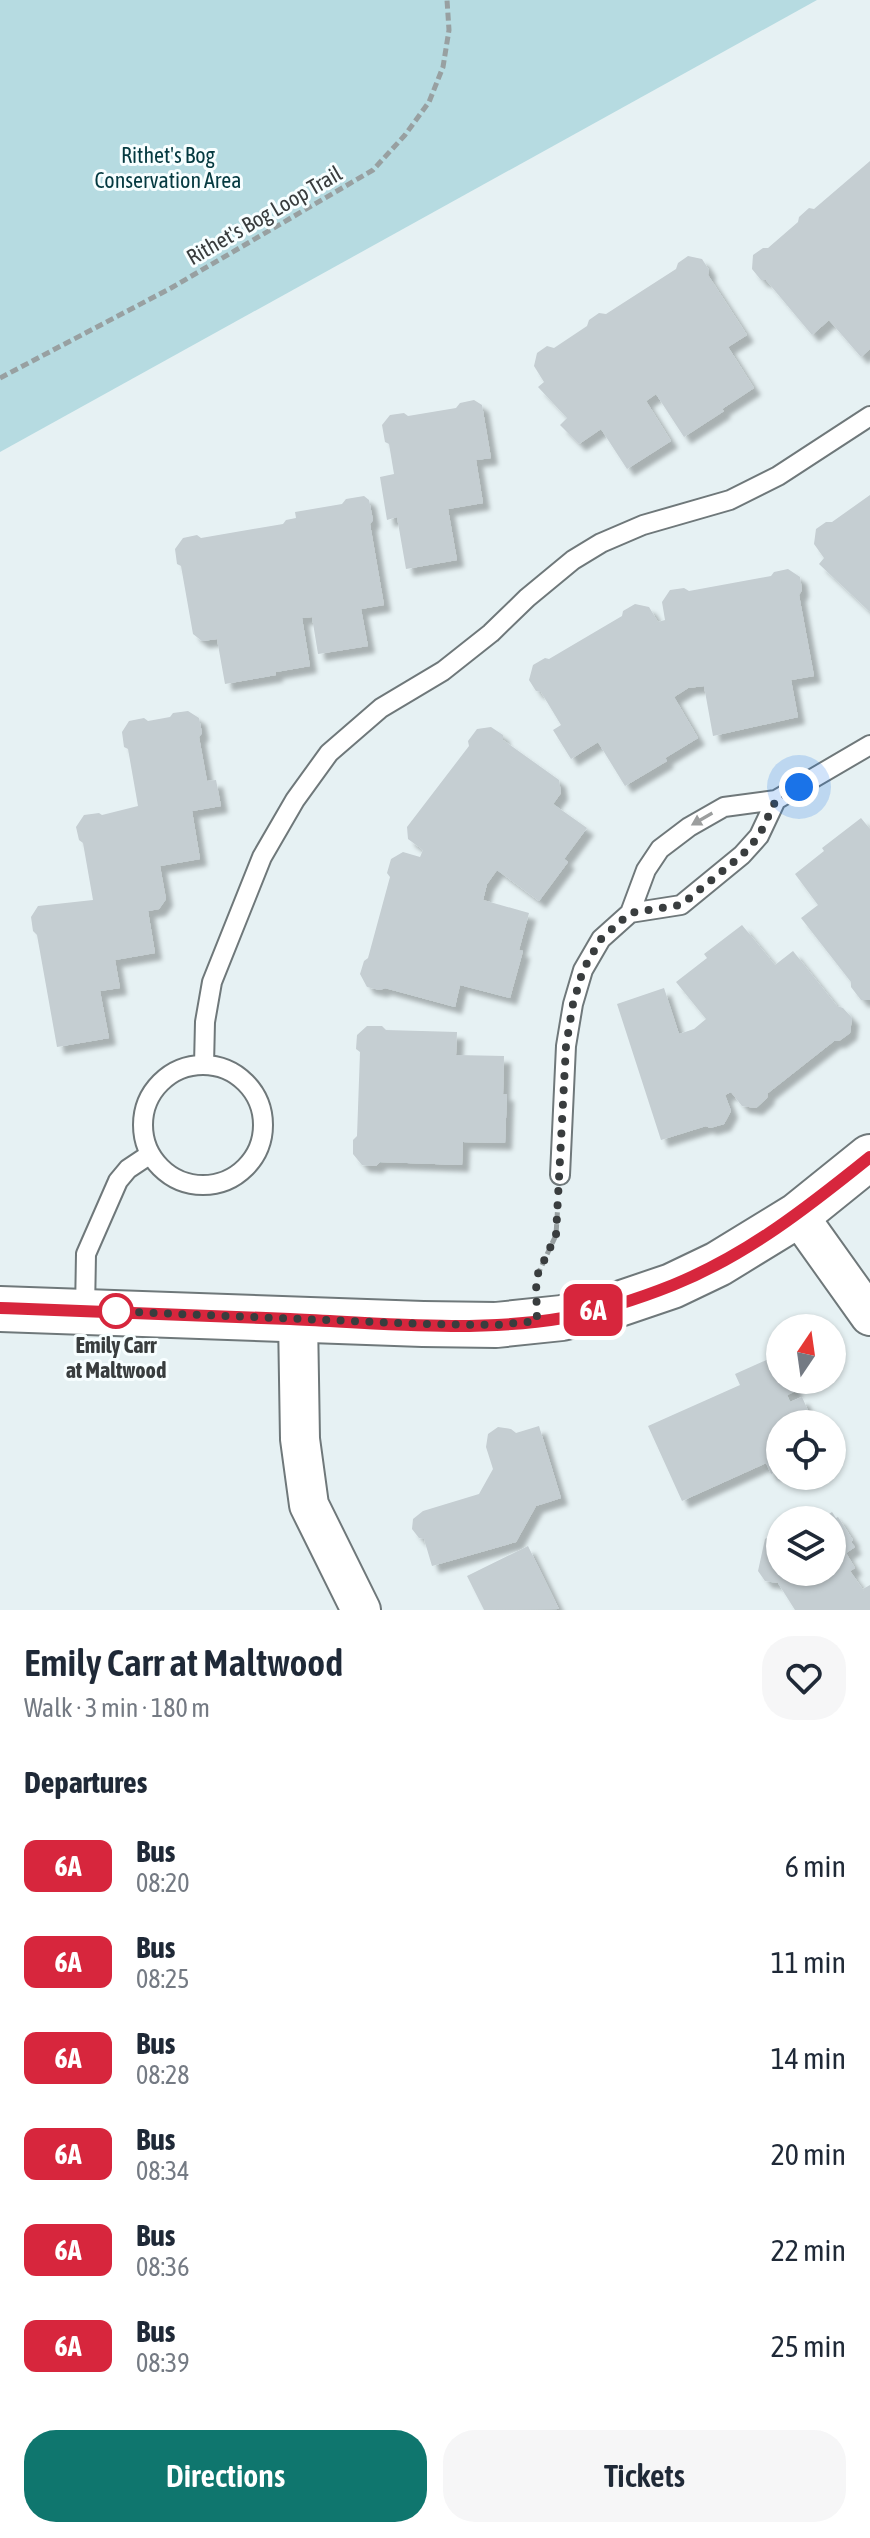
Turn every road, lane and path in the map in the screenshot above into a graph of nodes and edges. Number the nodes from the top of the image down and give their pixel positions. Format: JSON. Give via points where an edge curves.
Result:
{"nodes":[{"id":1,"x":447,"y":0,"type":"edge"},
{"id":2,"x":0,"y":378,"type":"edge"},
{"id":3,"x":870,"y":416,"type":"edge"},
{"id":4,"x":870,"y":745,"type":"edge"},
{"id":5,"x":776,"y":800,"type":"junction"},
{"id":6,"x":630,"y":913,"type":"junction"},
{"id":7,"x":204,"y":1065,"type":"junction"},
{"id":8,"x":149,"y":1155,"type":"junction"},
{"id":9,"x":870,"y":1157,"type":"edge"},
{"id":10,"x":560,"y":1175,"type":"joint"},
{"id":11,"x":798,"y":1215,"type":"junction"},
{"id":12,"x":0,"y":1309,"type":"edge"},
{"id":13,"x":85,"y":1311,"type":"junction"},
{"id":14,"x":870,"y":1316,"type":"edge"},
{"id":15,"x":298,"y":1319,"type":"junction"},
{"id":16,"x":537,"y":1321,"type":"junction"},
{"id":17,"x":361,"y":1610,"type":"edge"}],
"edges":[{"from":1,"to":2,"type":"path","name":"Rithet's Bog Loop Trail","via":[[443,67],[429,102],[373,170],[171,288]]},
{"from":3,"to":7,"type":"lane","via":[[778,476],[730,500],[643,525],[573,560],[443,671],[381,708],[329,753],[262,857],[212,982]]},
{"from":4,"to":5,"type":"lane"},
{"from":5,"to":6,"type":"lane","via":[[759,836],[742,855],[681,905]]},
{"from":5,"to":6,"type":"lane","one_way":true,"via":[[724,807],[660,849]]},
{"from":6,"to":10,"type":"lane","via":[[601,939],[583,970],[573,1004]]},
{"from":7,"to":8,"type":"lane","via":[[164,1078],[150,1094],[142,1135]]},
{"from":7,"to":8,"type":"lane","via":[[227,1069],[246,1082],[259,1102],[264,1124],[260,1147],[248,1167],[230,1180],[184,1184],[164,1173]]},
{"from":8,"to":13,"type":"lane","via":[[118,1181],[86,1254]]},
{"from":9,"to":11,"type":"street"},
{"from":10,"to":16,"type":"path","via":[[556,1235],[536,1278]]},
{"from":11,"to":14,"type":"street"},
{"from":11,"to":16,"type":"street","via":[[672,1286],[619,1304]]},
{"from":12,"to":13,"type":"street"},
{"from":13,"to":15,"type":"street"},
{"from":15,"to":16,"type":"street","via":[[496,1325]]},
{"from":15,"to":17,"type":"street","via":[[300,1439],[309,1505]]}]}
